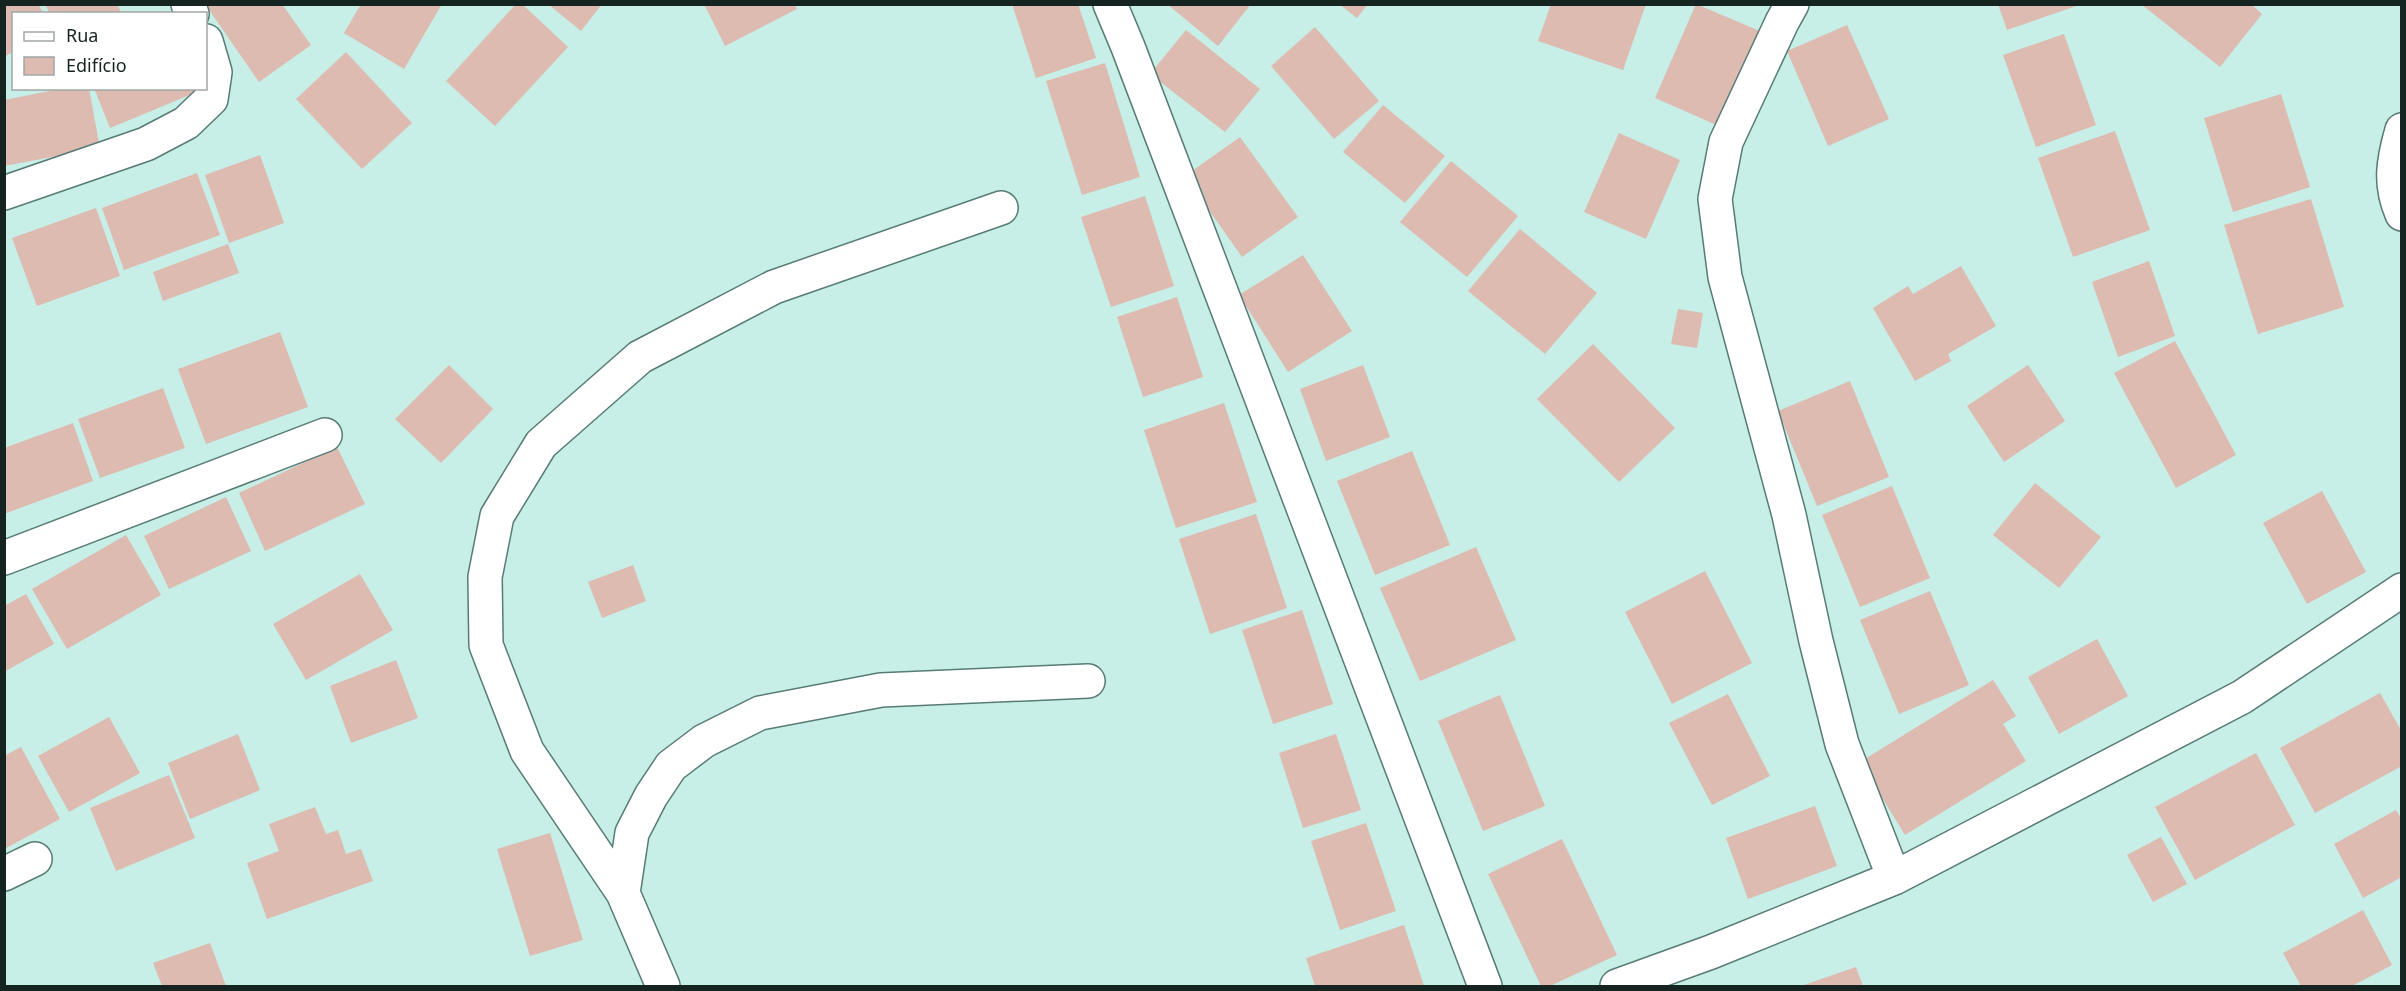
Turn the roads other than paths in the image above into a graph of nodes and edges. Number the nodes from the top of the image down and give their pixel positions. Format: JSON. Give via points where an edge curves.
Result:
{"nodes":[{"id":1,"x":1110,"y":4,"type":"edge"},
{"id":2,"x":1792,"y":4,"type":"edge"},
{"id":3,"x":207,"y":44,"type":"edge"},
{"id":4,"x":2402,"y":130,"type":"edge"},
{"id":5,"x":4,"y":193,"type":"edge"},
{"id":6,"x":1001,"y":208,"type":"dead end"},
{"id":7,"x":2402,"y":214,"type":"edge"},
{"id":8,"x":324,"y":435,"type":"dead end"},
{"id":9,"x":4,"y":558,"type":"edge"},
{"id":10,"x":2402,"y":590,"type":"edge"},
{"id":11,"x":1088,"y":681,"type":"dead end"},
{"id":12,"x":35,"y":859,"type":"dead end"},
{"id":13,"x":4,"y":874,"type":"edge"},
{"id":14,"x":1894,"y":878,"type":"junction"},
{"id":15,"x":623,"y":893,"type":"junction"},
{"id":16,"x":663,"y":987,"type":"edge"},
{"id":17,"x":1485,"y":987,"type":"edge"},
{"id":18,"x":1617,"y":987,"type":"edge"}],
"edges":[{"from":1,"to":17,"type":"street"},
{"from":2,"to":14,"type":"street","via":[[1726,142],[1715,199],[1725,277],[1789,514],[1839,732]]},
{"from":3,"to":5,"type":"street","via":[[215,72],[211,99],[186,123],[146,144]]},
{"from":4,"to":7,"type":"street","via":[[2393,161],[2395,198]]},
{"from":6,"to":15,"type":"street","via":[[774,287],[640,357],[541,444],[497,516],[485,577],[486,645],[527,752]]},
{"from":8,"to":9,"type":"street"},
{"from":10,"to":14,"type":"street","via":[[2242,697]]},
{"from":11,"to":15,"type":"street","via":[[881,690],[760,713],[704,741],[671,766],[632,833]]},
{"from":12,"to":13,"type":"street"},
{"from":14,"to":18,"type":"street"},
{"from":15,"to":16,"type":"street"}]}
